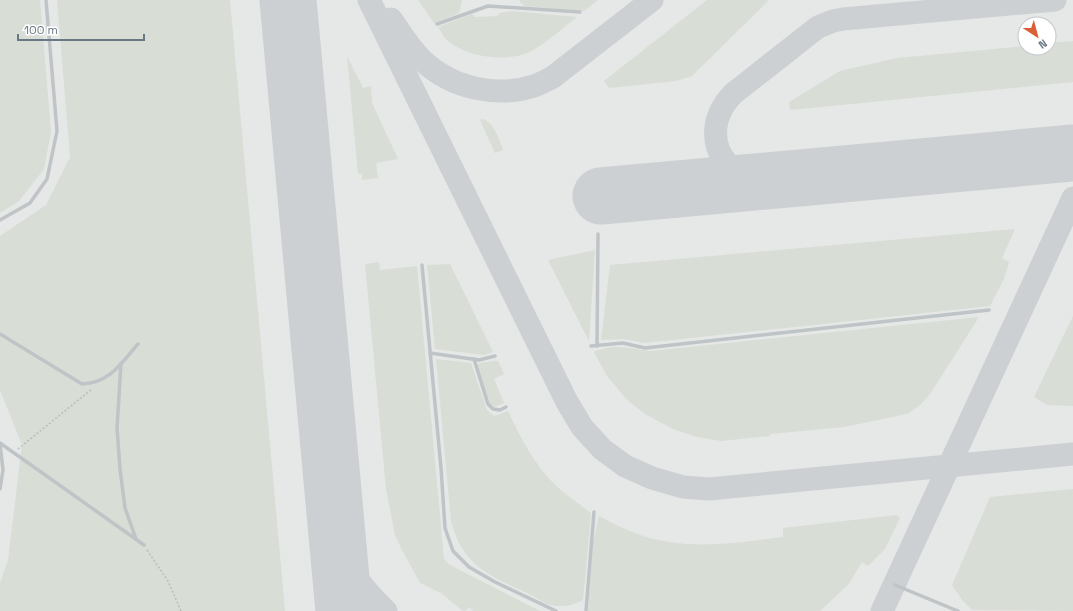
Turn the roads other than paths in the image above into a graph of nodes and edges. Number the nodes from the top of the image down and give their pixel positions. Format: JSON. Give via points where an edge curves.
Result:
{"nodes":[{"id":1,"x":46,"y":0,"type":"edge"},
{"id":2,"x":580,"y":12,"type":"dead end"},
{"id":3,"x":437,"y":24,"type":"dead end"},
{"id":4,"x":0,"y":220,"type":"edge"},
{"id":5,"x":598,"y":234,"type":"dead end"},
{"id":6,"x":422,"y":265,"type":"dead end"},
{"id":7,"x":989,"y":310,"type":"dead end"},
{"id":8,"x":0,"y":334,"type":"edge"},
{"id":9,"x":138,"y":344,"type":"dead end"},
{"id":10,"x":591,"y":346,"type":"dead end"},
{"id":11,"x":597,"y":346,"type":"junction"},
{"id":12,"x":430,"y":353,"type":"junction"},
{"id":13,"x":495,"y":356,"type":"dead end"},
{"id":14,"x":474,"y":359,"type":"junction"},
{"id":15,"x":122,"y":363,"type":"junction"},
{"id":16,"x":506,"y":407,"type":"dead end"},
{"id":17,"x":0,"y":443,"type":"edge"},
{"id":18,"x":0,"y":489,"type":"edge"},
{"id":19,"x":594,"y":512,"type":"dead end"},
{"id":20,"x":136,"y":539,"type":"junction"},
{"id":21,"x":144,"y":545,"type":"road end"},
{"id":22,"x":895,"y":585,"type":"dead end"},
{"id":23,"x":556,"y":611,"type":"edge"},
{"id":24,"x":586,"y":611,"type":"edge"},
{"id":25,"x":958,"y":611,"type":"edge"}],
"edges":[{"from":1,"to":4,"type":"lane","via":[[57,131],[47,179],[30,203]]},
{"from":2,"to":3,"type":"lane","via":[[488,6]]},
{"from":5,"to":11,"type":"lane"},
{"from":6,"to":12,"type":"lane"},
{"from":7,"to":11,"type":"lane","via":[[645,348],[623,343]]},
{"from":8,"to":15,"type":"lane","via":[[82,384],[92,384],[101,380]]},
{"from":9,"to":15,"type":"lane"},
{"from":10,"to":11,"type":"lane"},
{"from":12,"to":14,"type":"lane"},
{"from":12,"to":23,"type":"lane","via":[[446,528],[453,551],[469,567]]},
{"from":13,"to":14,"type":"lane"},
{"from":14,"to":16,"type":"lane","via":[[488,404],[493,409],[500,410]]},
{"from":15,"to":20,"type":"lane","via":[[117,428],[119,455],[125,508]]},
{"from":17,"to":18,"type":"lane","via":[[3,470]]},
{"from":17,"to":20,"type":"lane"},
{"from":19,"to":24,"type":"lane"},
{"from":20,"to":21,"type":"lane"},
{"from":22,"to":25,"type":"lane"}]}
